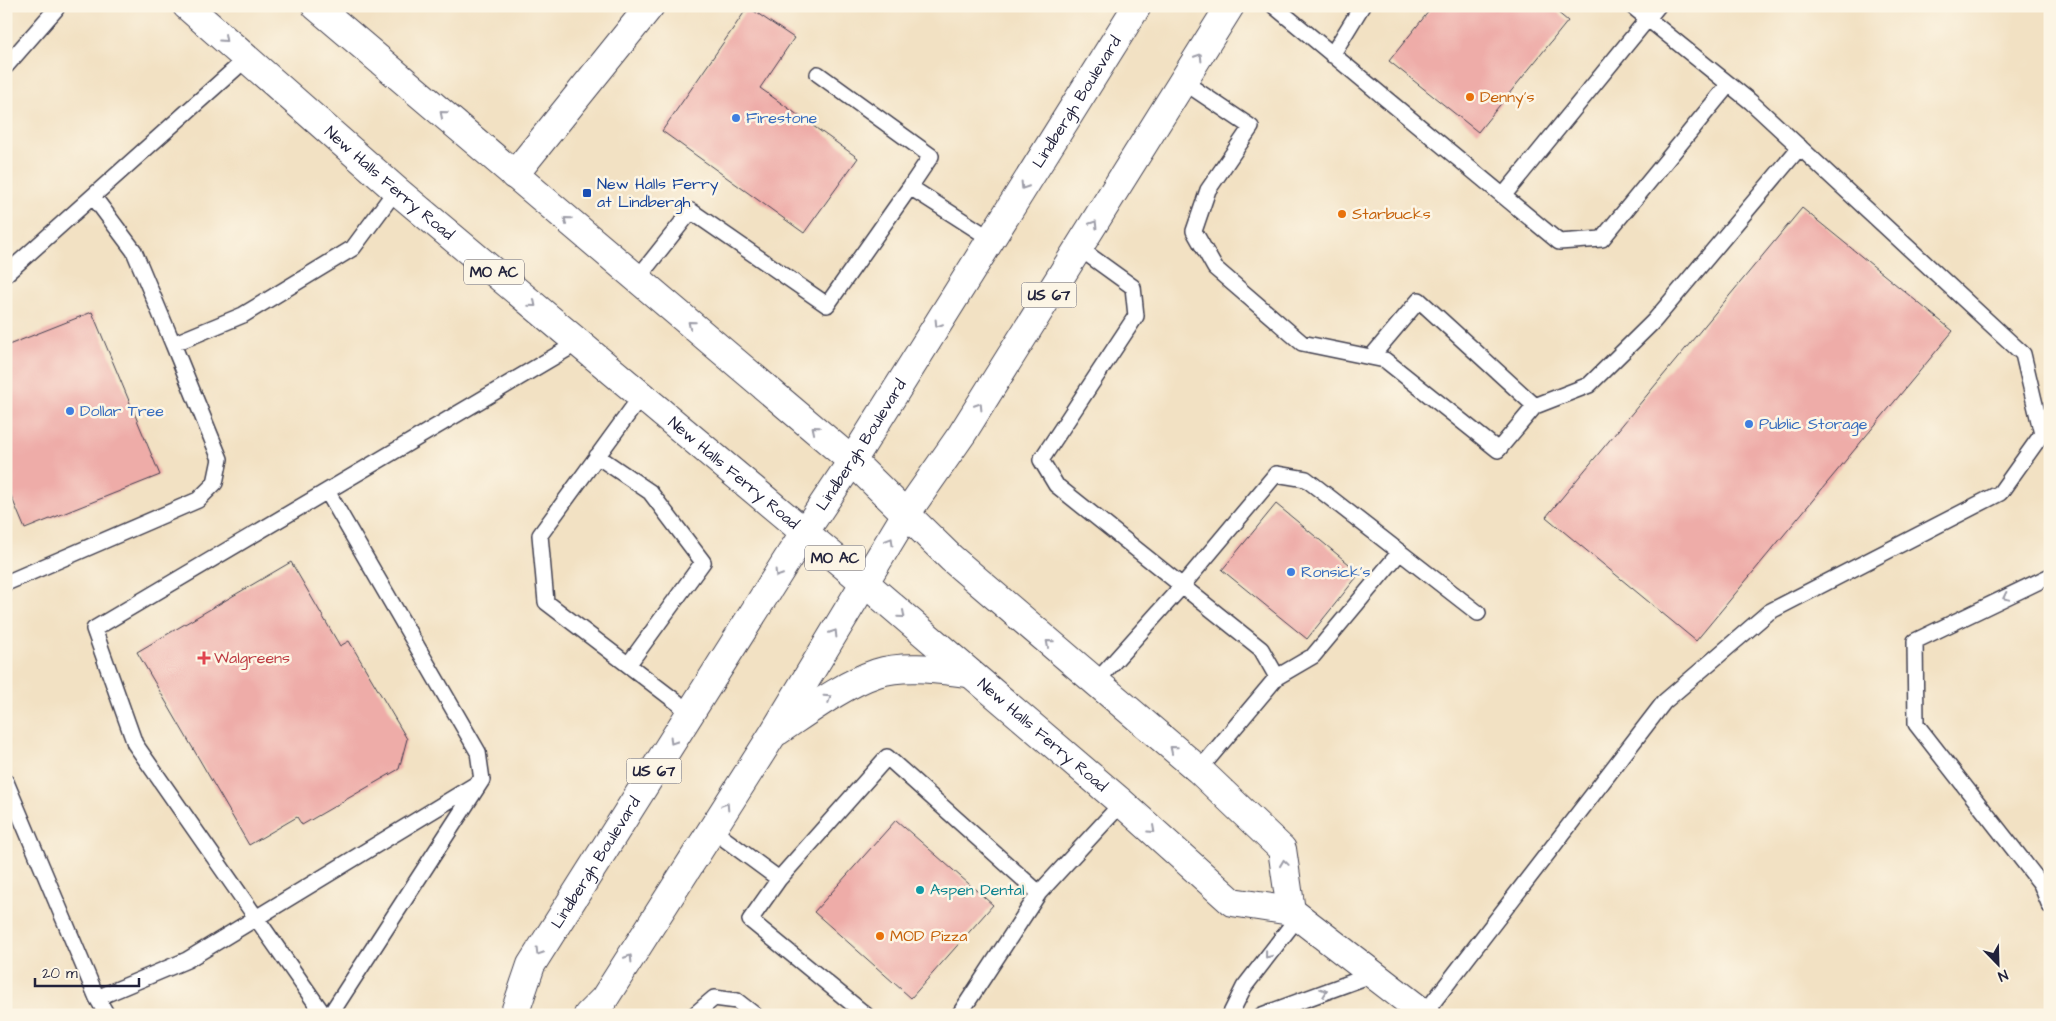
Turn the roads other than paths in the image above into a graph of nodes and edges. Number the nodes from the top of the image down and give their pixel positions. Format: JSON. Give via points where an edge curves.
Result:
{"nodes":[{"id":1,"x":53,"y":6,"type":"edge"},
{"id":2,"x":188,"y":6,"type":"edge"},
{"id":3,"x":316,"y":6,"type":"edge"},
{"id":4,"x":650,"y":6,"type":"edge"},
{"id":5,"x":1138,"y":6,"type":"edge"},
{"id":6,"x":1230,"y":6,"type":"edge"},
{"id":7,"x":1274,"y":6,"type":"edge"},
{"id":8,"x":1362,"y":6,"type":"edge"},
{"id":9,"x":1632,"y":6,"type":"edge"},
{"id":10,"x":1658,"y":6,"type":"edge"},
{"id":11,"x":1647,"y":18,"type":"junction"},
{"id":12,"x":1332,"y":55,"type":"junction"},
{"id":13,"x":246,"y":59,"type":"junction"},
{"id":14,"x":6,"y":66,"type":"edge"},
{"id":15,"x":818,"y":74,"type":"dead end"},
{"id":16,"x":1184,"y":82,"type":"junction"},
{"id":17,"x":1729,"y":84,"type":"junction"},
{"id":18,"x":1800,"y":147,"type":"junction"},
{"id":19,"x":514,"y":175,"type":"junction"},
{"id":20,"x":910,"y":187,"type":"junction"},
{"id":21,"x":396,"y":190,"type":"junction"},
{"id":22,"x":93,"y":196,"type":"junction"},
{"id":23,"x":1503,"y":196,"type":"junction"},
{"id":24,"x":991,"y":239,"type":"junction"},
{"id":25,"x":1078,"y":248,"type":"junction"},
{"id":26,"x":6,"y":274,"type":"edge"},
{"id":27,"x":637,"y":279,"type":"junction"},
{"id":28,"x":579,"y":342,"type":"junction"},
{"id":29,"x":173,"y":344,"type":"junction"},
{"id":30,"x":1371,"y":357,"type":"junction"},
{"id":31,"x":642,"y":395,"type":"junction"},
{"id":32,"x":1535,"y":406,"type":"junction"},
{"id":33,"x":597,"y":456,"type":"junction"},
{"id":34,"x":852,"y":460,"type":"junction"},
{"id":35,"x":327,"y":491,"type":"junction"},
{"id":36,"x":906,"y":514,"type":"junction"},
{"id":37,"x":804,"y":533,"type":"junction"},
{"id":38,"x":1400,"y":552,"type":"junction"},
{"id":39,"x":2050,"y":576,"type":"edge"},
{"id":40,"x":6,"y":583,"type":"edge"},
{"id":41,"x":865,"y":583,"type":"junction"},
{"id":42,"x":1182,"y":586,"type":"junction"},
{"id":43,"x":1478,"y":613,"type":"dead end"},
{"id":44,"x":628,"y":665,"type":"junction"},
{"id":45,"x":969,"y":673,"type":"junction"},
{"id":46,"x":1277,"y":677,"type":"junction"},
{"id":47,"x":1095,"y":683,"type":"junction"},
{"id":48,"x":691,"y":713,"type":"junction"},
{"id":49,"x":772,"y":734,"type":"junction"},
{"id":50,"x":1199,"y":770,"type":"junction"},
{"id":51,"x":482,"y":780,"type":"junction"},
{"id":52,"x":6,"y":782,"type":"edge"},
{"id":53,"x":1122,"y":803,"type":"junction"},
{"id":54,"x":711,"y":829,"type":"junction"},
{"id":55,"x":779,"y":879,"type":"junction"},
{"id":56,"x":1039,"y":893,"type":"junction"},
{"id":57,"x":2050,"y":906,"type":"edge"},
{"id":58,"x":1295,"y":914,"type":"junction"},
{"id":59,"x":257,"y":918,"type":"junction"},
{"id":60,"x":1374,"y":974,"type":"junction"},
{"id":61,"x":97,"y":998,"type":"junction"},
{"id":62,"x":1425,"y":1014,"type":"edge"},
{"id":63,"x":107,"y":1015,"type":"edge"},
{"id":64,"x":324,"y":1015,"type":"edge"},
{"id":65,"x":330,"y":1015,"type":"edge"},
{"id":66,"x":514,"y":1015,"type":"edge"},
{"id":67,"x":588,"y":1015,"type":"edge"},
{"id":68,"x":694,"y":1015,"type":"edge"},
{"id":69,"x":755,"y":1015,"type":"edge"},
{"id":70,"x":866,"y":1015,"type":"edge"},
{"id":71,"x":959,"y":1015,"type":"edge"},
{"id":72,"x":1230,"y":1015,"type":"edge"},
{"id":73,"x":1262,"y":1015,"type":"edge"}],
"edges":[{"from":1,"to":14,"type":"lane","via":[[56,9]]},
{"from":2,"to":13,"type":"main road","name":"New Halls Ferry Road","number":"MO AC","one_way":true},
{"from":19,"to":3,"type":"main road","one_way":true},
{"from":4,"to":19,"type":"main road"},
{"from":5,"to":24,"type":"main road","name":"Lindbergh Boulevard","number":"US 67","one_way":true},
{"from":16,"to":6,"type":"main road","number":"US 67","one_way":true},
{"from":7,"to":12,"type":"lane"},
{"from":8,"to":12,"type":"lane"},
{"from":9,"to":11,"type":"lane"},
{"from":10,"to":11,"type":"lane"},
{"from":11,"to":17,"type":"lane"},
{"from":11,"to":23,"type":"lane"},
{"from":12,"to":23,"type":"lane"},
{"from":13,"to":21,"type":"main road","name":"New Halls Ferry Road","number":"MO AC"},
{"from":13,"to":22,"type":"lane"},
{"from":15,"to":20,"type":"lane","via":[[930,156]]},
{"from":25,"to":16,"type":"main road","number":"US 67","one_way":true},
{"from":16,"to":30,"type":"lane","via":[[1251,127],[1208,190],[1194,231],[1215,268],[1302,343]]},
{"from":17,"to":18,"type":"lane"},
{"from":17,"to":23,"type":"lane","via":[[1602,239],[1559,242]]},
{"from":18,"to":32,"type":"lane","via":[[1654,321],[1589,385]]},
{"from":18,"to":62,"type":"lane","via":[[2024,354],[2042,434],[2000,493],[1769,612],[1664,702]]},
{"from":27,"to":19,"type":"main road","one_way":true},
{"from":20,"to":24,"type":"lane"},
{"from":20,"to":27,"type":"lane","via":[[827,305],[691,211]]},
{"from":21,"to":28,"type":"main road","name":"New Halls Ferry Road","number":"MO AC","one_way":true},
{"from":21,"to":29,"type":"lane","via":[[353,248],[243,315]]},
{"from":22,"to":26,"type":"lane"},
{"from":22,"to":29,"type":"lane","via":[[134,251]]},
{"from":24,"to":34,"type":"main road","name":"Lindbergh Boulevard","number":"US 67","one_way":true},
{"from":36,"to":25,"type":"main road","number":"US 67","one_way":true,"via":[[962,434]]},
{"from":25,"to":42,"type":"lane","via":[[1133,287],[1136,316],[1041,460],[1056,485]]},
{"from":34,"to":27,"type":"main road","one_way":true},
{"from":28,"to":31,"type":"main road","name":"New Halls Ferry Road","number":"MO AC"},
{"from":28,"to":35,"type":"lane"},
{"from":29,"to":40,"type":"lane","via":[[220,459],[216,483],[198,500]]},
{"from":30,"to":32,"type":"lane","via":[[1385,360],[1498,450]]},
{"from":30,"to":32,"type":"lane","via":[[1419,300]]},
{"from":31,"to":33,"type":"lane"},
{"from":31,"to":37,"type":"main road","name":"New Halls Ferry Road","number":"MO AC"},
{"from":33,"to":44,"type":"lane","via":[[540,535],[546,602]]},
{"from":33,"to":44,"type":"lane","via":[[650,492],[703,562]]},
{"from":34,"to":36,"type":"main road"},
{"from":34,"to":37,"type":"main road","name":"Lindbergh Boulevard","number":"US 67"},
{"from":35,"to":51,"type":"lane","via":[[478,752]]},
{"from":35,"to":59,"type":"lane","via":[[94,629],[135,744]]},
{"from":41,"to":36,"type":"main road","number":"US 67","one_way":true},
{"from":47,"to":36,"type":"main road","one_way":true,"via":[[951,558]]},
{"from":37,"to":41,"type":"main road","name":"New Halls Ferry Road","number":"MO AC"},
{"from":37,"to":48,"type":"main road","name":"Lindbergh Boulevard","number":"US 67","one_way":true},
{"from":38,"to":42,"type":"lane","via":[[1306,479],[1276,474]]},
{"from":38,"to":43,"type":"lane"},
{"from":38,"to":46,"type":"lane","via":[[1313,656]]},
{"from":39,"to":57,"type":"lane","one_way":true,"via":[[1915,641],[1916,724],[2041,884]]},
{"from":41,"to":45,"type":"main road","name":"New Halls Ferry Road","one_way":true},
{"from":49,"to":41,"type":"main road","number":"US 67","one_way":true},
{"from":42,"to":46,"type":"lane","via":[[1261,649]]},
{"from":42,"to":47,"type":"lane"},
{"from":44,"to":48,"type":"lane"},
{"from":49,"to":45,"type":"main road","one_way":true,"via":[[836,693],[878,673],[917,668]]},
{"from":45,"to":53,"type":"main road","name":"New Halls Ferry Road"},
{"from":46,"to":50,"type":"lane"},
{"from":50,"to":47,"type":"main road","one_way":true},
{"from":48,"to":66,"type":"main road","name":"Lindbergh Boulevard","number":"US 67","one_way":true,"via":[[531,965]]},
{"from":54,"to":49,"type":"main road","number":"US 67","one_way":true},
{"from":58,"to":50,"type":"main road","one_way":true,"via":[[1282,849]]},
{"from":51,"to":59,"type":"lane"},
{"from":51,"to":65,"type":"lane"},
{"from":52,"to":61,"type":"lane"},
{"from":53,"to":56,"type":"lane"},
{"from":53,"to":58,"type":"main road","name":"New Halls Ferry Road","one_way":true,"via":[[1232,902]]},
{"from":54,"to":55,"type":"lane"},
{"from":67,"to":54,"type":"main road","number":"US 67","one_way":true,"via":[[604,999]]},
{"from":55,"to":56,"type":"lane","via":[[887,757]]},
{"from":55,"to":70,"type":"lane","via":[[750,920]]},
{"from":56,"to":71,"type":"lane"},
{"from":58,"to":60,"type":"main road","name":"New Halls Ferry Road"},
{"from":58,"to":72,"type":"lane","one_way":true,"via":[[1244,987]]},
{"from":59,"to":61,"type":"lane","via":[[187,960]]},
{"from":59,"to":64,"type":"lane"},
{"from":60,"to":62,"type":"main road","name":"New Halls Ferry Road"},
{"from":73,"to":60,"type":"lane","one_way":true},
{"from":61,"to":63,"type":"lane"},
{"from":68,"to":69,"type":"lane","via":[[714,998],[737,1001]]}]}
